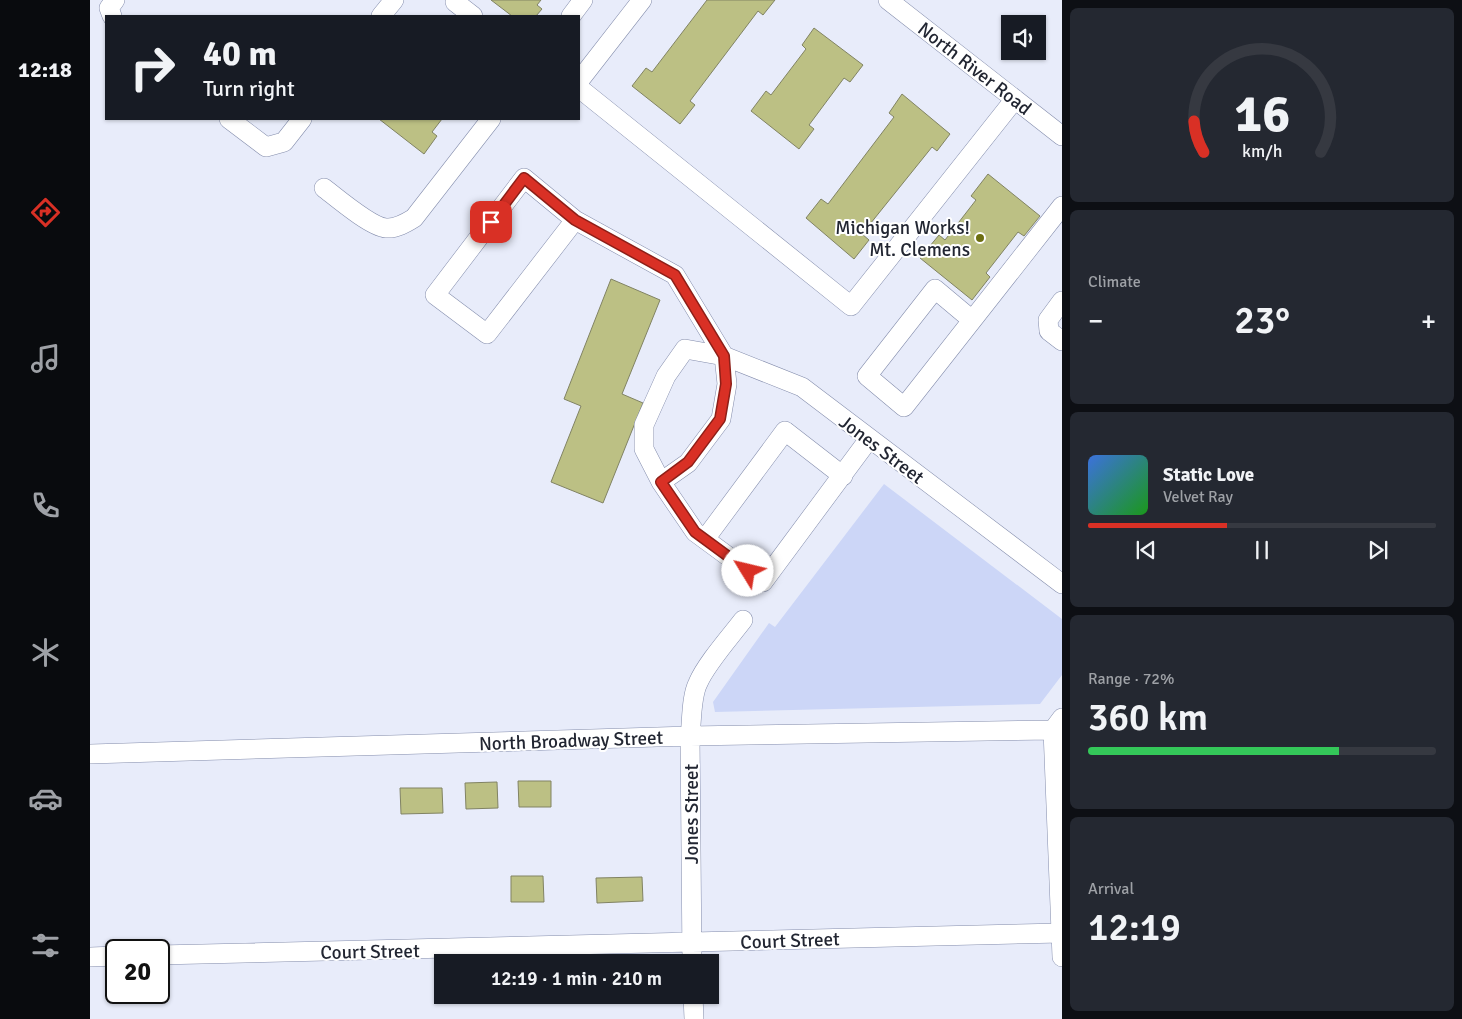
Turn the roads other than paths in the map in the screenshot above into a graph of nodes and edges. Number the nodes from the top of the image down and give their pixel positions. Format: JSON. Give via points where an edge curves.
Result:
{"nodes":[{"id":1,"x":115,"y":0,"type":"edge"},
{"id":2,"x":394,"y":0,"type":"edge"},
{"id":3,"x":583,"y":0,"type":"edge"},
{"id":4,"x":642,"y":0,"type":"edge"},
{"id":5,"x":888,"y":0,"type":"edge"},
{"id":6,"x":455,"y":2,"type":"dead end"},
{"id":7,"x":112,"y":15,"type":"edge"},
{"id":8,"x":382,"y":15,"type":"edge"},
{"id":9,"x":472,"y":15,"type":"edge"},
{"id":10,"x":572,"y":15,"type":"edge"},
{"id":11,"x":580,"y":80,"type":"edge"},
{"id":12,"x":580,"y":89,"type":"edge"},
{"id":13,"x":1015,"y":99,"type":"junction"},
{"id":14,"x":230,"y":120,"type":"edge"},
{"id":15,"x":301,"y":120,"type":"edge"},
{"id":16,"x":490,"y":120,"type":"edge"},
{"id":17,"x":1062,"y":136,"type":"edge"},
{"id":18,"x":324,"y":188,"type":"dead end"},
{"id":19,"x":1062,"y":206,"type":"edge"},
{"id":20,"x":575,"y":220,"type":"junction"},
{"id":21,"x":1062,"y":301,"type":"edge"},
{"id":22,"x":972,"y":320,"type":"junction"},
{"id":23,"x":1062,"y":341,"type":"edge"},
{"id":24,"x":724,"y":356,"type":"junction"},
{"id":25,"x":870,"y":440,"type":"junction"},
{"id":26,"x":843,"y":476,"type":"junction"},
{"id":27,"x":661,"y":482,"type":"junction"},
{"id":28,"x":705,"y":539,"type":"junction"},
{"id":29,"x":1062,"y":584,"type":"edge"},
{"id":30,"x":743,"y":620,"type":"dead end"},
{"id":31,"x":1058,"y":724,"type":"edge"},
{"id":32,"x":690,"y":736,"type":"junction"},
{"id":33,"x":90,"y":754,"type":"edge"},
{"id":34,"x":1061,"y":933,"type":"edge"},
{"id":35,"x":692,"y":943,"type":"junction"},
{"id":36,"x":692,"y":954,"type":"edge"},
{"id":37,"x":105,"y":956,"type":"edge"},
{"id":38,"x":170,"y":956,"type":"edge"},
{"id":39,"x":90,"y":957,"type":"edge"},
{"id":40,"x":1062,"y":957,"type":"edge"},
{"id":41,"x":694,"y":1004,"type":"edge"},
{"id":42,"x":694,"y":1019,"type":"edge"}],
"edges":[{"from":1,"to":7,"type":"street","via":[[108,8]]},
{"from":2,"to":8,"type":"street"},
{"from":3,"to":10,"type":"street"},
{"from":4,"to":11,"type":"street"},
{"from":5,"to":13,"type":"street","name":"North River Road"},
{"from":6,"to":9,"type":"street"},
{"from":12,"to":13,"type":"street","via":[[851,306]]},
{"from":13,"to":17,"type":"street","name":"North River Road"},
{"from":14,"to":15,"type":"street","via":[[266,147],[284,142]]},
{"from":16,"to":18,"type":"street","via":[[414,218],[402,226],[385,228],[373,224]]},
{"from":19,"to":22,"type":"street"},
{"from":20,"to":20,"type":"street","via":[[524,178],[435,295],[487,334]]},
{"from":20,"to":24,"type":"street","via":[[675,275]]},
{"from":21,"to":23,"type":"street","via":[[1048,320],[1049,330]]},
{"from":22,"to":22,"type":"street","via":[[904,406],[867,376],[935,289]]},
{"from":24,"to":25,"type":"street","name":"Jones Street","via":[[802,387]]},
{"from":24,"to":27,"type":"street","via":[[726,384],[720,419],[688,462]]},
{"from":24,"to":27,"type":"street","name":"Jones Street","via":[[685,349],[666,376],[644,425],[644,449]]},
{"from":25,"to":26,"type":"street"},
{"from":25,"to":29,"type":"street","name":"Jones Street"},
{"from":26,"to":28,"type":"street","via":[[763,582]]},
{"from":26,"to":28,"type":"street","via":[[785,431]]},
{"from":27,"to":28,"type":"street","via":[[695,532]]},
{"from":30,"to":32,"type":"street","name":"Jones Street","via":[[697,683]]},
{"from":31,"to":32,"type":"street","name":"North Broadway Street"},
{"from":31,"to":34,"type":"street"},
{"from":32,"to":33,"type":"street","name":"North Broadway Street"},
{"from":32,"to":35,"type":"street","name":"Jones Street"},
{"from":34,"to":35,"type":"street","name":"Court Street"},
{"from":34,"to":40,"type":"street"},
{"from":35,"to":36,"type":"street","name":"Jones Street"},
{"from":35,"to":38,"type":"street","name":"Court Street"},
{"from":37,"to":39,"type":"street"},
{"from":41,"to":42,"type":"street"}]}
